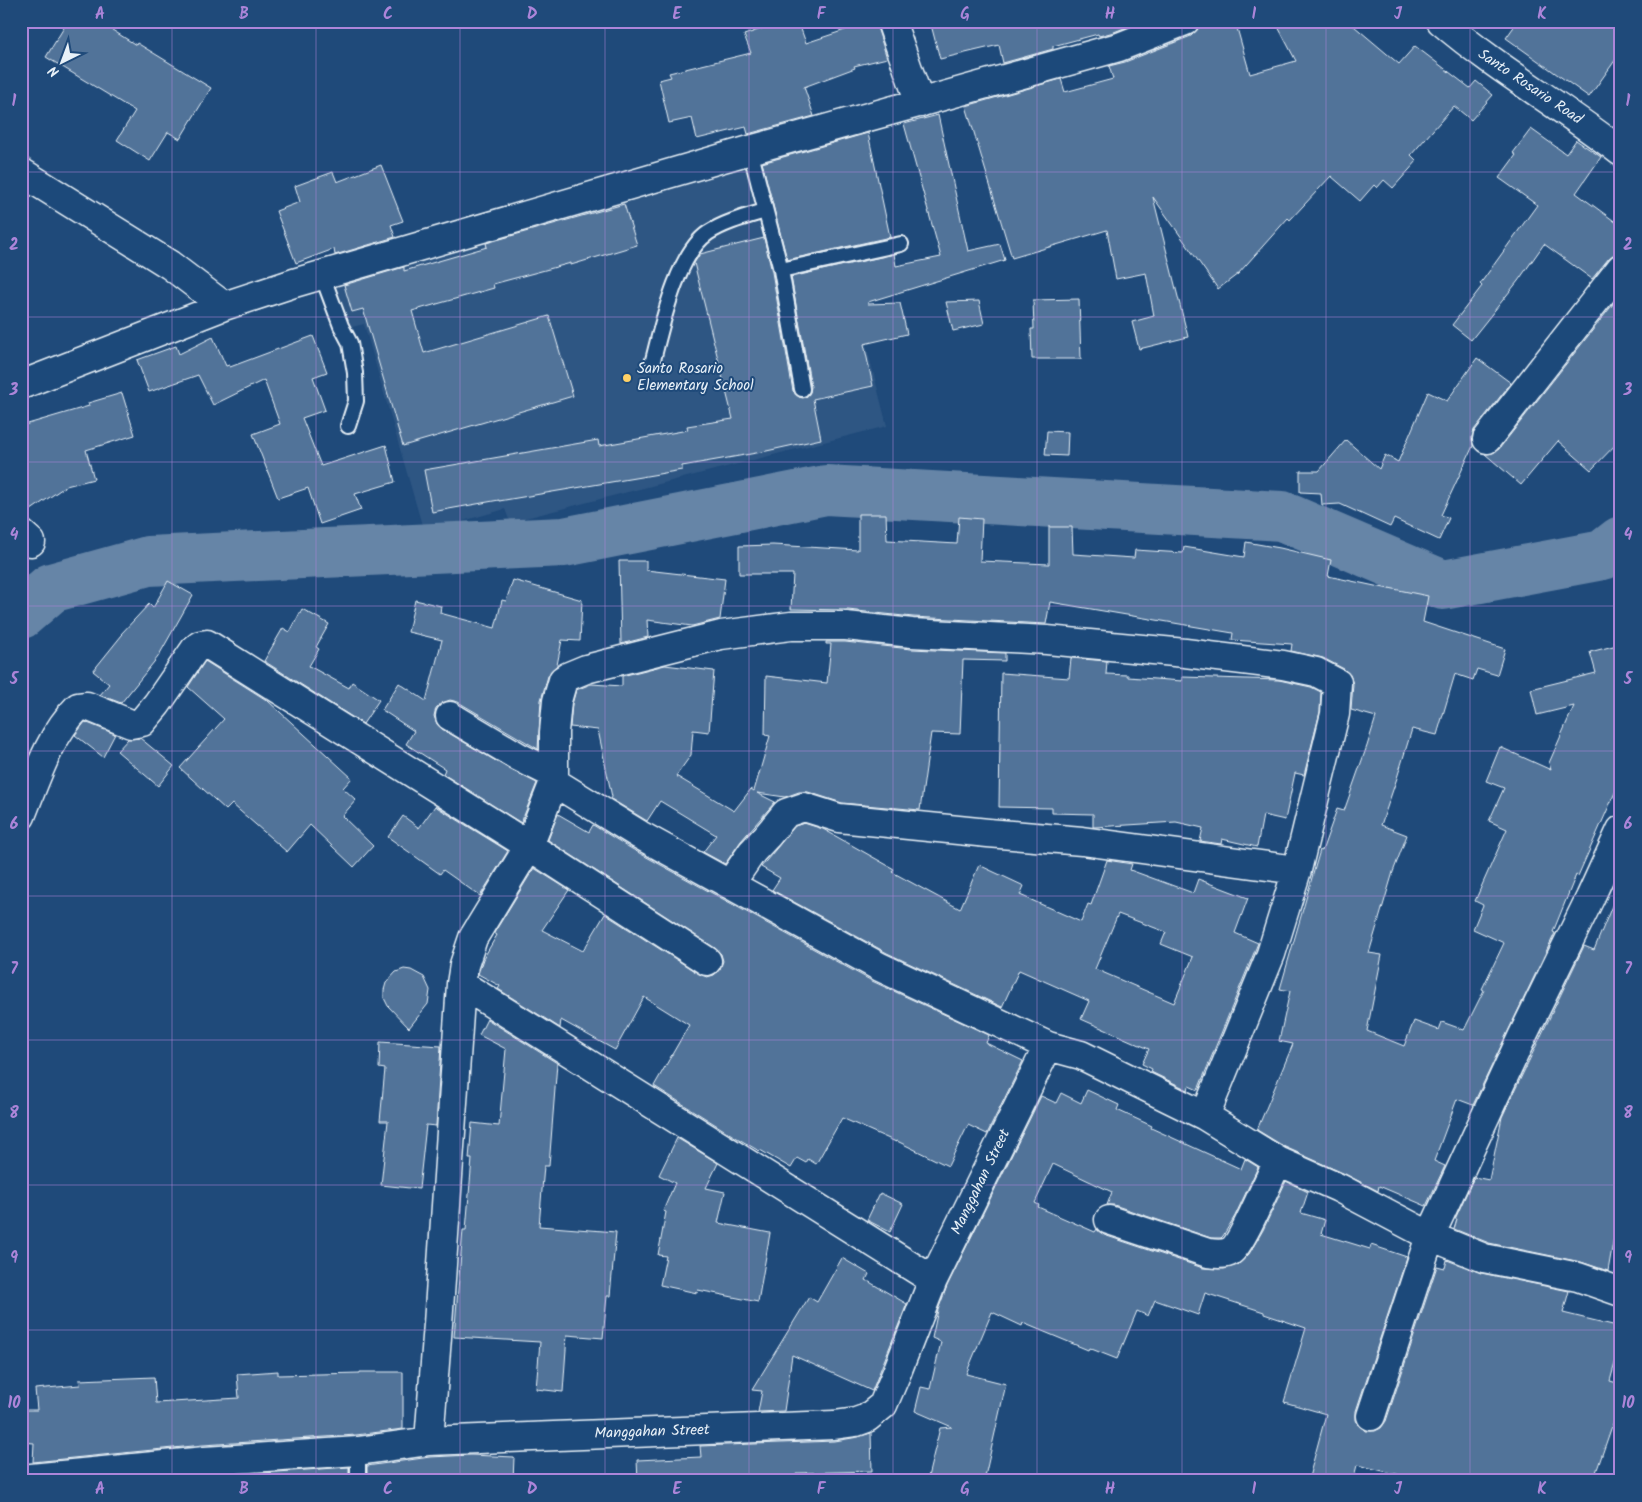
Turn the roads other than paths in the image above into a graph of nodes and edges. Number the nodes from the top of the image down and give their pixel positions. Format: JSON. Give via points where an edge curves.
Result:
{"nodes":[{"id":1,"x":890,"y":21,"type":"edge"},
{"id":2,"x":1185,"y":21,"type":"edge"},
{"id":3,"x":1441,"y":21,"type":"edge"},
{"id":4,"x":920,"y":103,"type":"junction"},
{"id":5,"x":750,"y":150,"type":"junction"},
{"id":6,"x":1621,"y":152,"type":"edge"},
{"id":7,"x":21,"y":172,"type":"edge"},
{"id":8,"x":765,"y":212,"type":"junction"},
{"id":9,"x":901,"y":244,"type":"dead end"},
{"id":10,"x":1621,"y":268,"type":"edge"},
{"id":11,"x":781,"y":270,"type":"junction"},
{"id":12,"x":322,"y":276,"type":"junction"},
{"id":13,"x":224,"y":306,"type":"junction"},
{"id":14,"x":653,"y":360,"type":"dead end"},
{"id":15,"x":21,"y":385,"type":"edge"},
{"id":16,"x":802,"y":389,"type":"dead end"},
{"id":17,"x":348,"y":426,"type":"dead end"},
{"id":18,"x":1487,"y":439,"type":"dead end"},
{"id":19,"x":450,"y":716,"type":"dead end"},
{"id":20,"x":554,"y":778,"type":"junction"},
{"id":21,"x":21,"y":816,"type":"edge"},
{"id":22,"x":1621,"y":830,"type":"edge"},
{"id":23,"x":529,"y":846,"type":"junction"},
{"id":24,"x":1297,"y":870,"type":"junction"},
{"id":25,"x":730,"y":884,"type":"junction"},
{"id":26,"x":707,"y":960,"type":"dead end"},
{"id":27,"x":461,"y":984,"type":"junction"},
{"id":28,"x":1048,"y":1046,"type":"junction"},
{"id":29,"x":1204,"y":1116,"type":"junction"},
{"id":30,"x":1278,"y":1161,"type":"junction"},
{"id":31,"x":1109,"y":1220,"type":"dead end"},
{"id":32,"x":1430,"y":1236,"type":"junction"},
{"id":33,"x":933,"y":1280,"type":"junction"},
{"id":34,"x":1621,"y":1292,"type":"edge"},
{"id":35,"x":1371,"y":1416,"type":"dead end"},
{"id":36,"x":429,"y":1441,"type":"junction"},
{"id":37,"x":358,"y":1451,"type":"junction"},
{"id":38,"x":21,"y":1478,"type":"edge"},
{"id":39,"x":358,"y":1481,"type":"edge"}],
"edges":[{"from":1,"to":4,"type":"street"},
{"from":2,"to":4,"type":"street","via":[[1119,47]]},
{"from":3,"to":6,"type":"street","name":"Santo Rosario Road","via":[[1470,46]]},
{"from":4,"to":5,"type":"street"},
{"from":5,"to":8,"type":"lane"},
{"from":5,"to":12,"type":"street"},
{"from":7,"to":13,"type":"street","via":[[170,266]]},
{"from":8,"to":11,"type":"lane"},
{"from":8,"to":14,"type":"lane","via":[[728,222],[706,235],[688,255],[673,287]]},
{"from":9,"to":11,"type":"lane"},
{"from":10,"to":18,"type":"street"},
{"from":11,"to":16,"type":"lane"},
{"from":12,"to":13,"type":"street"},
{"from":12,"to":17,"type":"lane","via":[[350,343],[356,401]]},
{"from":13,"to":15,"type":"street"},
{"from":19,"to":20,"type":"street"},
{"from":20,"to":23,"type":"street"},
{"from":20,"to":24,"type":"street","via":[[554,732],[563,680],[586,669],[721,635],[790,626],[846,626],[1048,640],[1283,665],[1316,672],[1337,684],[1335,714]]},
{"from":20,"to":25,"type":"street","via":[[640,834]]},
{"from":21,"to":23,"type":"street","via":[[48,751],[78,706],[87,706],[131,724],[142,722],[195,650],[207,644]]},
{"from":22,"to":32,"type":"street"},
{"from":23,"to":26,"type":"street"},
{"from":23,"to":27,"type":"street","via":[[473,938]]},
{"from":24,"to":25,"type":"street","via":[[1082,841],[839,818],[804,807],[786,813],[752,852]]},
{"from":24,"to":29,"type":"street","via":[[1271,954]]},
{"from":25,"to":28,"type":"street","via":[[880,966]]},
{"from":27,"to":33,"type":"street"},
{"from":27,"to":36,"type":"street"},
{"from":28,"to":29,"type":"street","via":[[1081,1055]]},
{"from":28,"to":33,"type":"street","name":"Manggahan Street"},
{"from":29,"to":30,"type":"street"},
{"from":30,"to":31,"type":"street","via":[[1232,1250],[1208,1253]]},
{"from":30,"to":32,"type":"street","via":[[1339,1188]]},
{"from":32,"to":34,"type":"street","via":[[1484,1258],[1578,1277]]},
{"from":32,"to":35,"type":"street"},
{"from":33,"to":36,"type":"street","name":"Manggahan Street","via":[[883,1404],[867,1418],[856,1422]]},
{"from":36,"to":37,"type":"street","name":"Manggahan Street"},
{"from":37,"to":38,"type":"street","name":"Manggahan Street"},
{"from":37,"to":39,"type":"lane"}]}
